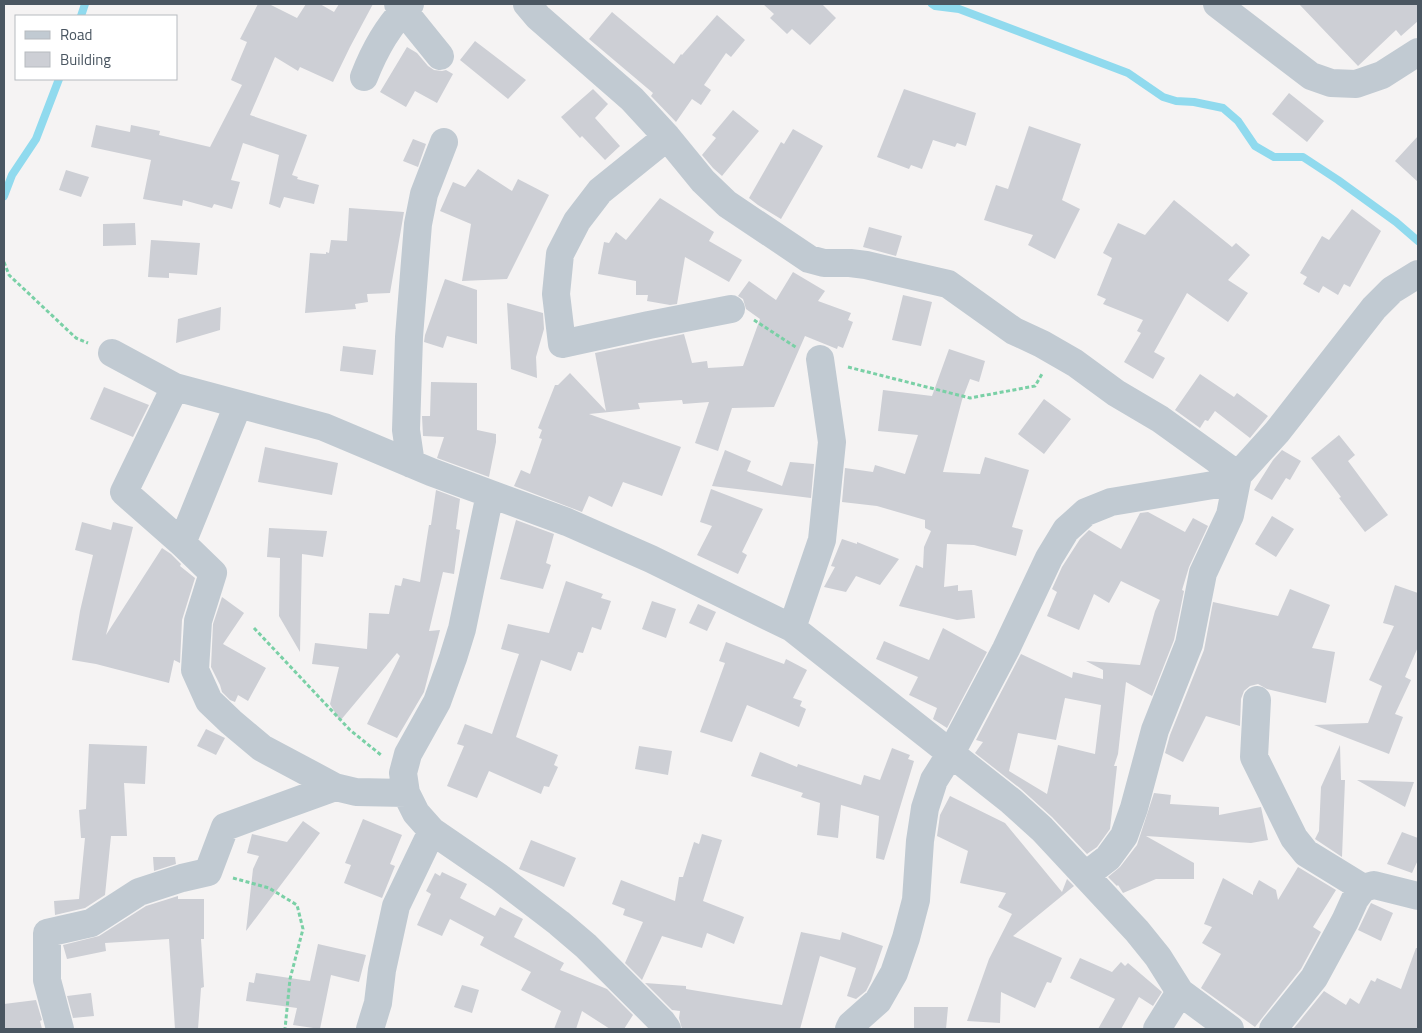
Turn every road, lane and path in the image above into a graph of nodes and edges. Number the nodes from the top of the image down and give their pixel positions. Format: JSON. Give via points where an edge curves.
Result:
{"nodes":[{"id":1,"x":527,"y":4,"type":"edge"},
{"id":2,"x":1217,"y":4,"type":"edge"},
{"id":3,"x":404,"y":6,"type":"edge"},
{"id":4,"x":1418,"y":52,"type":"edge"},
{"id":5,"x":440,"y":56,"type":"dead end"},
{"id":6,"x":364,"y":77,"type":"dead end"},
{"id":7,"x":667,"y":137,"type":"junction"},
{"id":8,"x":444,"y":142,"type":"dead end"},
{"id":9,"x":4,"y":262,"type":"edge"},
{"id":10,"x":1418,"y":274,"type":"edge"},
{"id":11,"x":731,"y":309,"type":"joint"},
{"id":12,"x":1054,"y":351,"type":"junction"},
{"id":13,"x":112,"y":353,"type":"joint"},
{"id":14,"x":820,"y":359,"type":"junction"},
{"id":15,"x":175,"y":387,"type":"junction"},
{"id":16,"x":238,"y":405,"type":"junction"},
{"id":17,"x":411,"y":464,"type":"junction"},
{"id":18,"x":1238,"y":476,"type":"junction"},
{"id":19,"x":490,"y":494,"type":"junction"},
{"id":20,"x":182,"y":543,"type":"junction"},
{"id":21,"x":254,"y":628,"type":"dead end"},
{"id":22,"x":792,"y":628,"type":"junction"},
{"id":23,"x":1257,"y":700,"type":"dead end"},
{"id":24,"x":951,"y":753,"type":"junction"},
{"id":25,"x":404,"y":783,"type":"junction"},
{"id":26,"x":335,"y":787,"type":"junction"},
{"id":27,"x":432,"y":831,"type":"junction"},
{"id":28,"x":208,"y":872,"type":"junction"},
{"id":29,"x":1086,"y":875,"type":"junction"},
{"id":30,"x":1363,"y":888,"type":"junction"},
{"id":31,"x":1418,"y":896,"type":"edge"},
{"id":32,"x":1180,"y":992,"type":"junction"},
{"id":33,"x":60,"y":1029,"type":"edge"},
{"id":34,"x":285,"y":1029,"type":"edge"},
{"id":35,"x":370,"y":1029,"type":"edge"},
{"id":36,"x":667,"y":1029,"type":"edge"},
{"id":37,"x":849,"y":1029,"type":"edge"},
{"id":38,"x":1157,"y":1029,"type":"edge"},
{"id":39,"x":1230,"y":1029,"type":"edge"},
{"id":40,"x":1273,"y":1029,"type":"edge"}],
"edges":[{"from":1,"to":7,"type":"street","via":[[632,99]]},
{"from":2,"to":4,"type":"street","via":[[1311,76],[1331,84],[1356,84],[1382,75]]},
{"from":3,"to":5,"type":"street"},
{"from":3,"to":6,"type":"street","via":[[373,54]]},
{"from":7,"to":11,"type":"street","via":[[600,191],[577,221],[560,254],[556,294],[562,344]]},
{"from":7,"to":12,"type":"street","via":[[703,181],[727,204],[809,259],[824,263],[866,264],[948,284],[1014,331]]},
{"from":8,"to":17,"type":"street","via":[[424,194],[418,224],[407,393],[406,430]]},
{"from":9,"to":13,"type":"path","via":[[9,275],[76,338]]},
{"from":10,"to":18,"type":"street","via":[[1392,290],[1374,308],[1278,432]]},
{"from":11,"to":14,"type":"path","via":[[739,310],[803,352]]},
{"from":12,"to":14,"type":"path","via":[[1035,386],[970,398]]},
{"from":12,"to":18,"type":"street","via":[[1160,419]]},
{"from":13,"to":15,"type":"street"},
{"from":14,"to":22,"type":"street","via":[[832,442],[822,540]]},
{"from":15,"to":16,"type":"street"},
{"from":15,"to":20,"type":"street","via":[[124,492]]},
{"from":16,"to":17,"type":"street","via":[[324,427]]},
{"from":16,"to":20,"type":"street"},
{"from":17,"to":19,"type":"street"},
{"from":18,"to":24,"type":"street","via":[[1219,484],[1111,502],[1086,512],[1066,530]]},
{"from":18,"to":29,"type":"street","via":[[1230,515],[1203,573],[1189,644],[1155,730],[1124,836],[1108,858]]},
{"from":19,"to":22,"type":"street","via":[[651,558]]},
{"from":19,"to":25,"type":"street","via":[[462,629],[437,702],[408,754]]},
{"from":20,"to":26,"type":"street","via":[[213,573],[198,622],[195,670],[209,700],[262,748]]},
{"from":21,"to":25,"type":"path"},
{"from":22,"to":24,"type":"street"},
{"from":23,"to":30,"type":"street","via":[[1254,757],[1294,838],[1306,853]]},
{"from":24,"to":29,"type":"street","via":[[1042,829]]},
{"from":24,"to":37,"type":"street","via":[[934,780],[925,808],[916,900],[894,973],[878,1000]]},
{"from":25,"to":26,"type":"street","via":[[356,792]]},
{"from":25,"to":27,"type":"street","via":[[416,813]]},
{"from":26,"to":28,"type":"street","via":[[225,827]]},
{"from":27,"to":35,"type":"street","via":[[396,906]]},
{"from":27,"to":36,"type":"street","via":[[559,923]]},
{"from":28,"to":33,"type":"street","via":[[139,892],[91,923],[47,933],[47,980]]},
{"from":28,"to":34,"type":"path","via":[[269,888],[297,905],[302,929],[290,979]]},
{"from":29,"to":32,"type":"street","via":[[1158,957]]},
{"from":30,"to":31,"type":"street","via":[[1374,885]]},
{"from":30,"to":40,"type":"street","via":[[1314,978]]},
{"from":32,"to":38,"type":"street"},
{"from":32,"to":39,"type":"street"}]}
